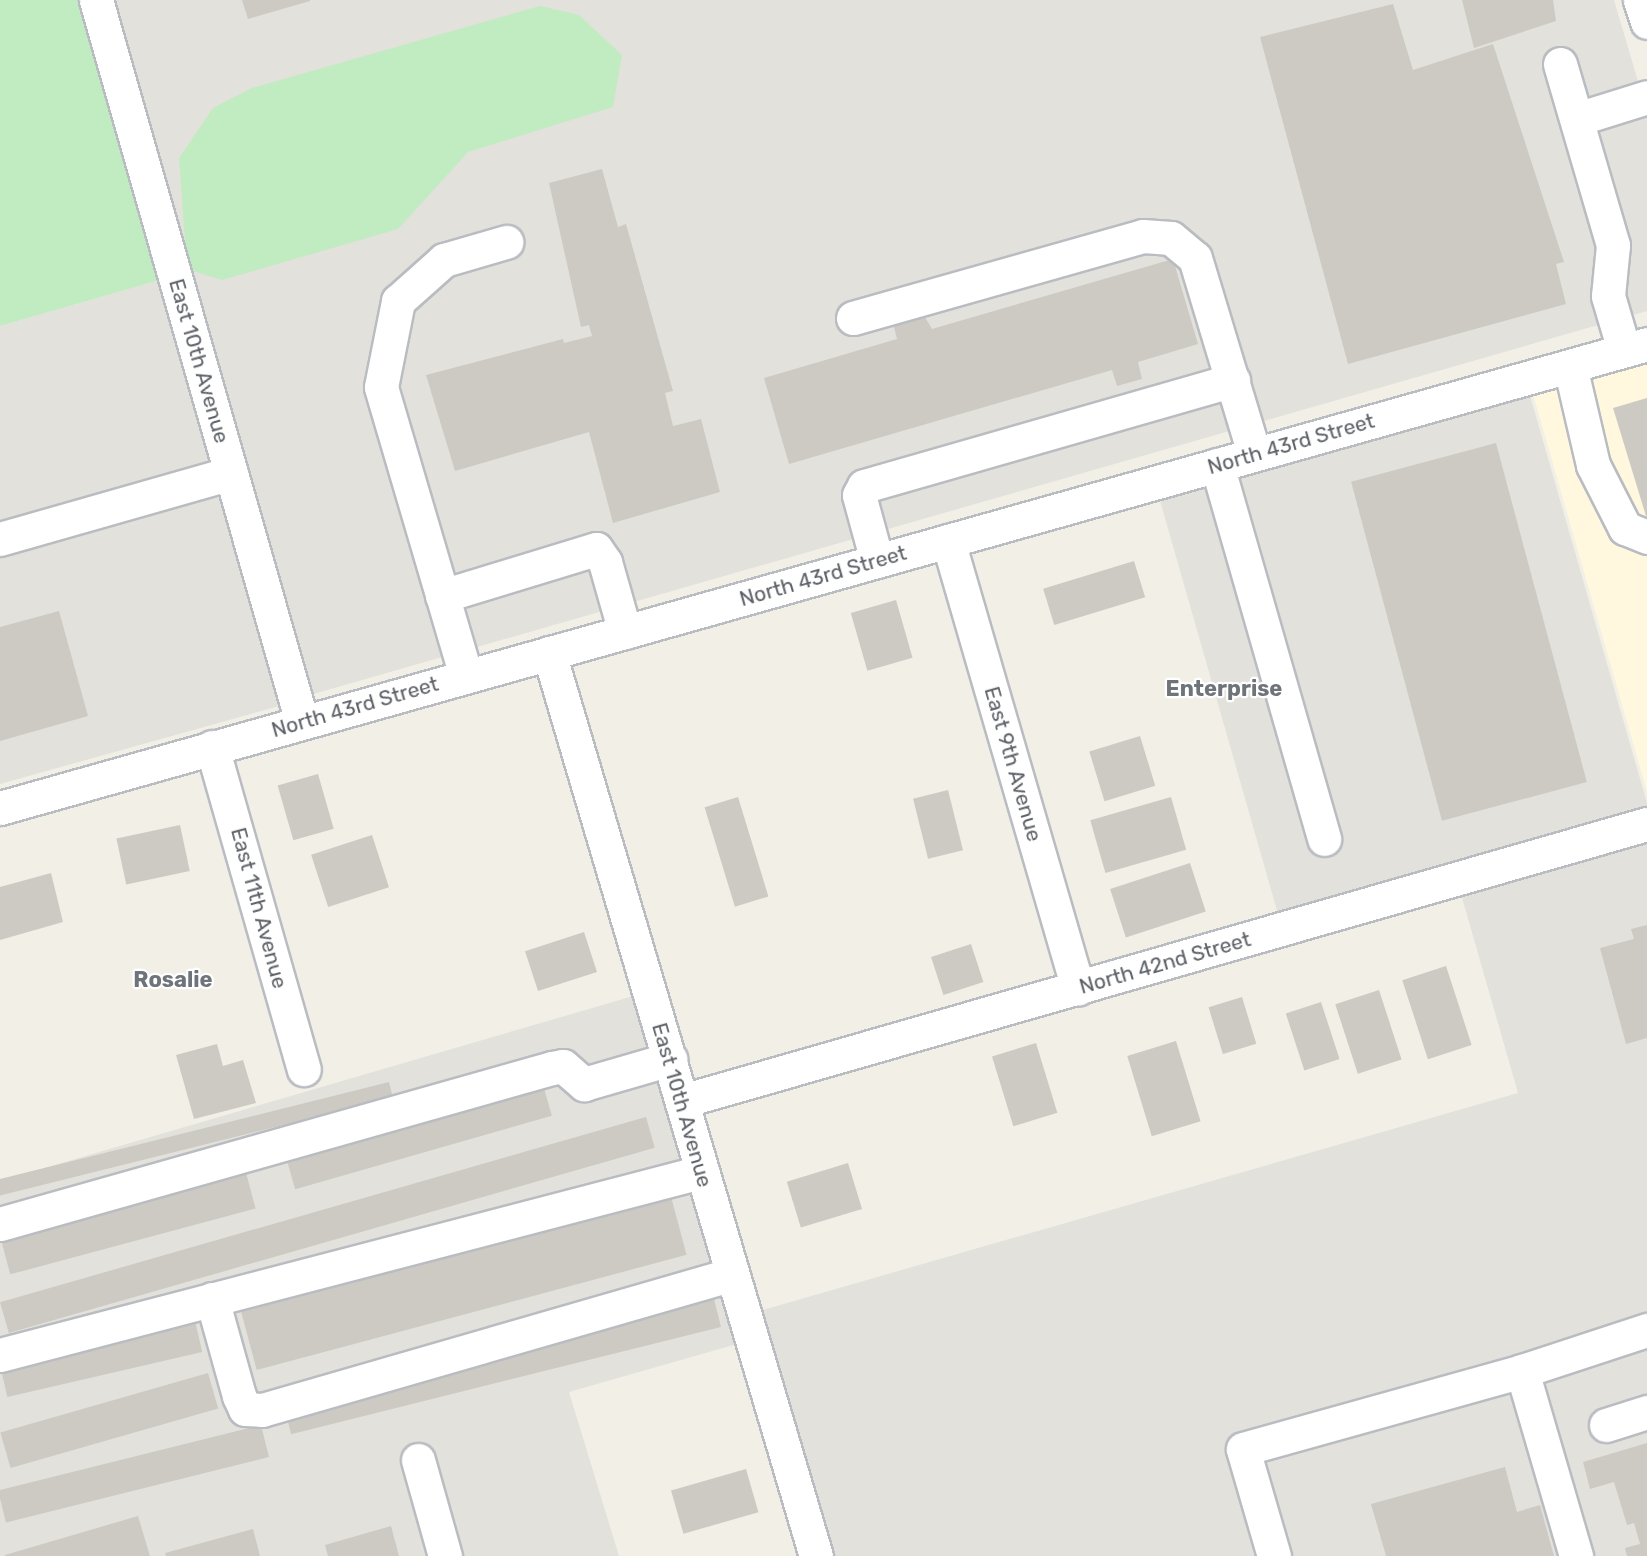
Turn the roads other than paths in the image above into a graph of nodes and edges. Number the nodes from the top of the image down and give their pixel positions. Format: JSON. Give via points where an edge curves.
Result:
{"nodes":[{"id":1,"x":96,"y":0,"type":"edge"},
{"id":2,"x":1640,"y":0,"type":"edge"},
{"id":3,"x":1647,"y":22,"type":"edge"},
{"id":4,"x":1560,"y":64,"type":"dead end"},
{"id":5,"x":1647,"y":97,"type":"edge"},
{"id":6,"x":1576,"y":119,"type":"junction"},
{"id":7,"x":506,"y":242,"type":"dead end"},
{"id":8,"x":852,"y":318,"type":"dead end"},
{"id":9,"x":1636,"y":347,"type":"edge"},
{"id":10,"x":1570,"y":366,"type":"junction"},
{"id":11,"x":1233,"y":380,"type":"junction"},
{"id":12,"x":1254,"y":454,"type":"junction"},
{"id":13,"x":1217,"y":465,"type":"junction"},
{"id":14,"x":231,"y":473,"type":"junction"},
{"id":15,"x":1647,"y":537,"type":"edge"},
{"id":16,"x":0,"y":539,"type":"edge"},
{"id":17,"x":948,"y":541,"type":"junction"},
{"id":18,"x":877,"y":561,"type":"junction"},
{"id":19,"x":442,"y":596,"type":"junction"},
{"id":20,"x":625,"y":632,"type":"junction"},
{"id":21,"x":549,"y":653,"type":"junction"},
{"id":22,"x":466,"y":676,"type":"junction"},
{"id":23,"x":302,"y":722,"type":"junction"},
{"id":24,"x":212,"y":747,"type":"junction"},
{"id":25,"x":0,"y":808,"type":"edge"},
{"id":26,"x":1647,"y":824,"type":"edge"},
{"id":27,"x":1324,"y":839,"type":"dead end"},
{"id":28,"x":1078,"y":988,"type":"junction"},
{"id":29,"x":670,"y":1059,"type":"junction"},
{"id":30,"x":304,"y":1070,"type":"dead end"},
{"id":31,"x":682,"y":1101,"type":"junction"},
{"id":32,"x":701,"y":1172,"type":"junction"},
{"id":33,"x":0,"y":1224,"type":"edge"},
{"id":34,"x":732,"y":1274,"type":"junction"},
{"id":35,"x":212,"y":1299,"type":"junction"},
{"id":36,"x":1647,"y":1330,"type":"edge"},
{"id":37,"x":0,"y":1354,"type":"edge"},
{"id":38,"x":1522,"y":1371,"type":"junction"},
{"id":39,"x":1647,"y":1413,"type":"edge"},
{"id":40,"x":1606,"y":1425,"type":"dead end"},
{"id":41,"x":418,"y":1460,"type":"dead end"},
{"id":42,"x":445,"y":1556,"type":"edge"},
{"id":43,"x":816,"y":1556,"type":"edge"},
{"id":44,"x":1274,"y":1556,"type":"edge"},
{"id":45,"x":1576,"y":1556,"type":"edge"}],
"edges":[{"from":1,"to":14,"type":"street","name":"East 10th Avenue"},
{"from":2,"to":3,"type":"street"},
{"from":4,"to":6,"type":"street"},
{"from":5,"to":6,"type":"street"},
{"from":6,"to":9,"type":"street","via":[[1613,245],[1608,296]]},
{"from":7,"to":19,"type":"street","via":[[444,260],[398,301],[385,348],[381,387]]},
{"from":8,"to":11,"type":"street","via":[[1143,236],[1171,238],[1195,258]]},
{"from":9,"to":10,"type":"street","name":"North 43rd Street"},
{"from":10,"to":12,"type":"street","name":"North 43rd Street"},
{"from":10,"to":15,"type":"street","via":[[1593,465],[1625,528]]},
{"from":11,"to":12,"type":"street"},
{"from":11,"to":18,"type":"street","via":[[864,486],[859,495]]},
{"from":12,"to":13,"type":"street","name":"North 43rd Street"},
{"from":13,"to":17,"type":"street","name":"North 43rd Street"},
{"from":13,"to":27,"type":"street"},
{"from":14,"to":16,"type":"street"},
{"from":14,"to":23,"type":"street","name":"East 10th Avenue"},
{"from":17,"to":18,"type":"street","name":"North 43rd Street"},
{"from":17,"to":28,"type":"street","name":"East 9th Avenue"},
{"from":18,"to":20,"type":"street","name":"North 43rd Street"},
{"from":19,"to":20,"type":"street","via":[[596,549],[605,562]]},
{"from":19,"to":22,"type":"street"},
{"from":20,"to":21,"type":"street","name":"North 43rd Street"},
{"from":21,"to":22,"type":"street","name":"North 43rd Street"},
{"from":21,"to":29,"type":"street","name":"East 10th Avenue"},
{"from":22,"to":23,"type":"street","name":"North 43rd Street"},
{"from":23,"to":24,"type":"street","name":"North 43rd Street"},
{"from":24,"to":25,"type":"street","name":"North 43rd Street"},
{"from":24,"to":30,"type":"street","name":"East 11th Avenue"},
{"from":26,"to":28,"type":"street","name":"North 42nd Street"},
{"from":28,"to":31,"type":"street","name":"North 42nd Street"},
{"from":29,"to":31,"type":"street","name":"East 10th Avenue"},
{"from":29,"to":33,"type":"street","via":[[584,1084],[563,1066],[552,1068]]},
{"from":31,"to":32,"type":"street","name":"East 10th Avenue"},
{"from":32,"to":34,"type":"street","name":"East 10th Avenue"},
{"from":32,"to":35,"type":"street"},
{"from":34,"to":35,"type":"street","via":[[262,1410],[245,1409],[238,1396]]},
{"from":34,"to":43,"type":"street","name":"East 10th Avenue"},
{"from":35,"to":37,"type":"street"},
{"from":36,"to":38,"type":"street"},
{"from":38,"to":44,"type":"street","via":[[1243,1449]]},
{"from":38,"to":45,"type":"street"},
{"from":39,"to":40,"type":"street"},
{"from":41,"to":42,"type":"street"}]}
